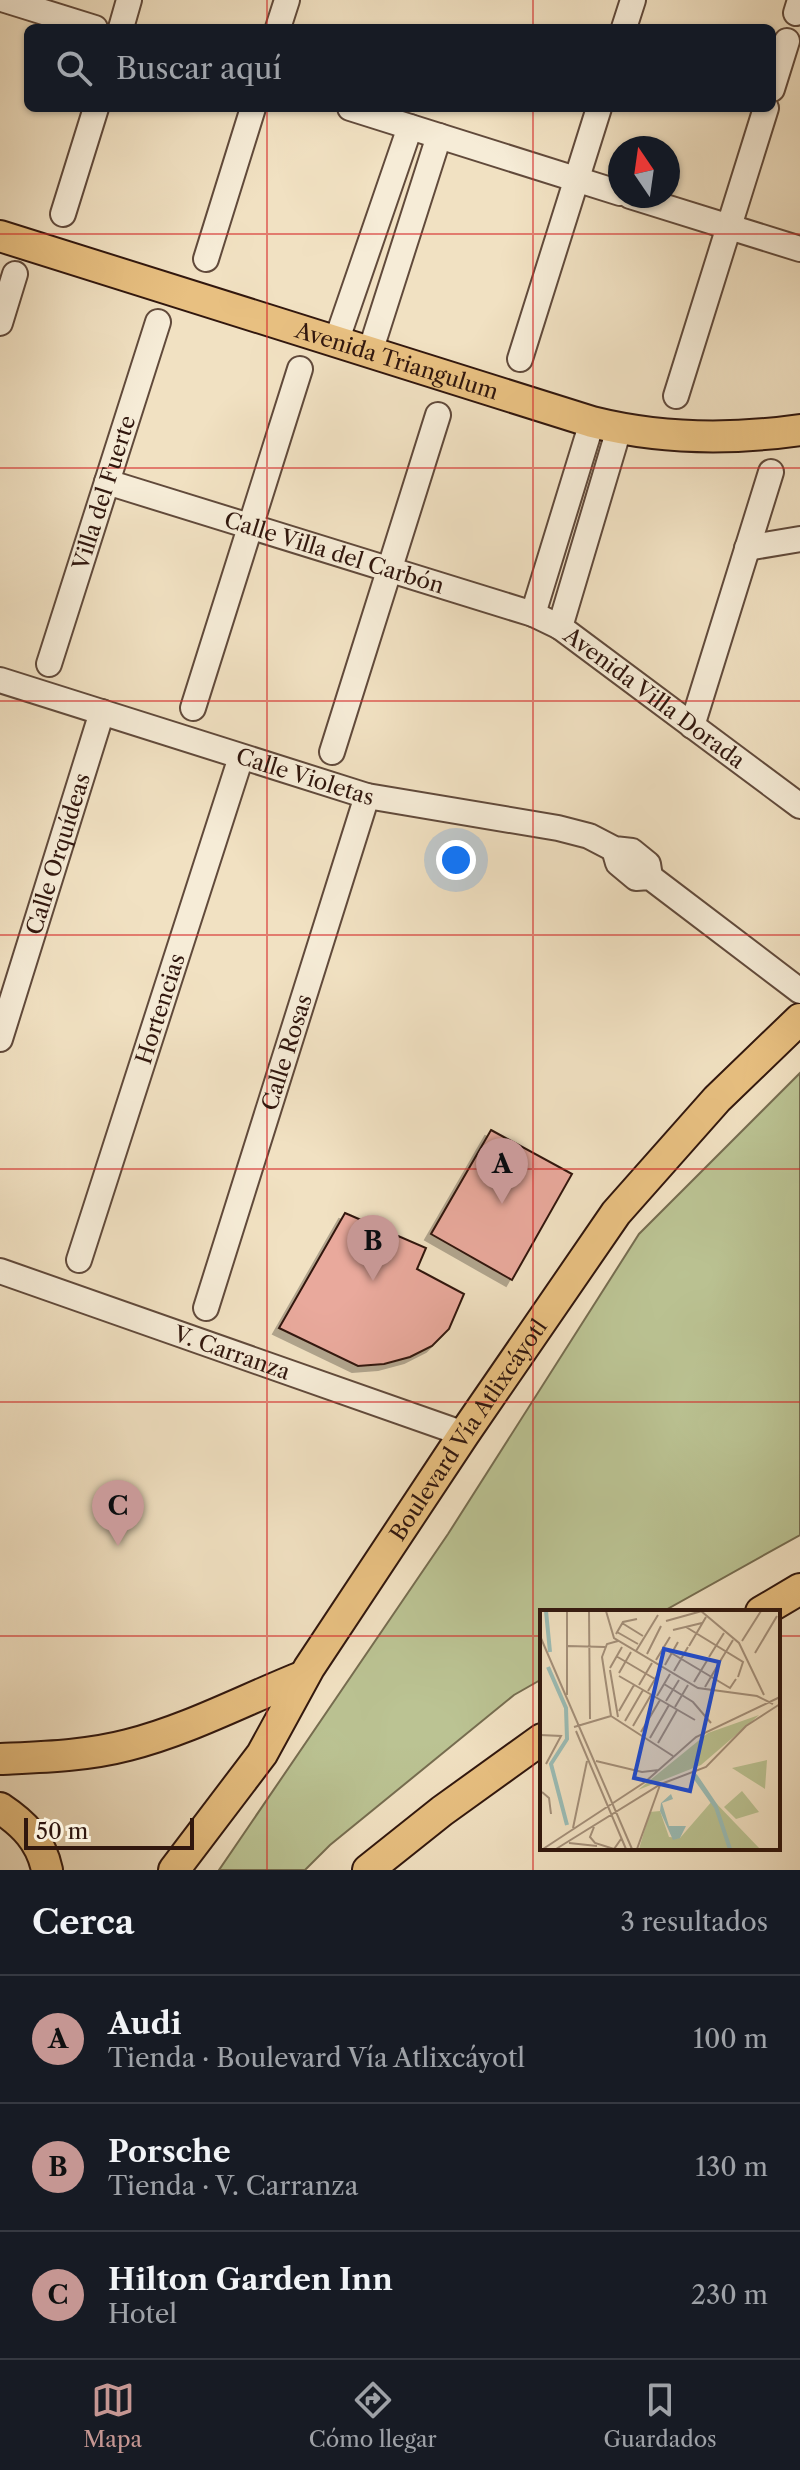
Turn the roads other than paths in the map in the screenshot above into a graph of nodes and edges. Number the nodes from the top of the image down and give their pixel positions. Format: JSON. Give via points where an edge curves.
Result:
{"nodes":[{"id":1,"x":5,"y":0,"type":"edge"},
{"id":2,"x":129,"y":0,"type":"edge"},
{"id":3,"x":287,"y":0,"type":"edge"},
{"id":4,"x":633,"y":0,"type":"edge"},
{"id":5,"x":82,"y":24,"type":"edge"},
{"id":6,"x":122,"y":24,"type":"edge"},
{"id":7,"x":279,"y":24,"type":"edge"},
{"id":8,"x":625,"y":24,"type":"edge"},
{"id":9,"x":787,"y":41,"type":"dead end"},
{"id":10,"x":776,"y":76,"type":"edge"},
{"id":11,"x":95,"y":112,"type":"edge"},
{"id":12,"x":252,"y":112,"type":"edge"},
{"id":13,"x":363,"y":112,"type":"edge"},
{"id":14,"x":598,"y":112,"type":"edge"},
{"id":15,"x":765,"y":112,"type":"edge"},
{"id":16,"x":410,"y":127,"type":"junction"},
{"id":17,"x":439,"y":136,"type":"junction"},
{"id":18,"x":576,"y":179,"type":"junction"},
{"id":19,"x":608,"y":189,"type":"edge"},
{"id":20,"x":668,"y":208,"type":"edge"},
{"id":21,"x":63,"y":214,"type":"dead end"},
{"id":22,"x":729,"y":227,"type":"junction"},
{"id":23,"x":0,"y":236,"type":"edge"},
{"id":24,"x":800,"y":249,"type":"edge"},
{"id":25,"x":206,"y":259,"type":"dead end"},
{"id":26,"x":15,"y":274,"type":"dead end"},
{"id":27,"x":158,"y":322,"type":"dead end"},
{"id":28,"x":0,"y":323,"type":"edge"},
{"id":29,"x":336,"y":342,"type":"junction"},
{"id":30,"x":370,"y":352,"type":"junction"},
{"id":31,"x":520,"y":359,"type":"dead end"},
{"id":32,"x":300,"y":369,"type":"dead end"},
{"id":33,"x":676,"y":396,"type":"dead end"},
{"id":34,"x":438,"y":415,"type":"dead end"},
{"id":35,"x":606,"y":425,"type":"junction"},
{"id":36,"x":800,"y":430,"type":"edge"},
{"id":37,"x":771,"y":472,"type":"dead end"},
{"id":38,"x":107,"y":482,"type":"junction"},
{"id":39,"x":251,"y":526,"type":"junction"},
{"id":40,"x":800,"y":539,"type":"edge"},
{"id":41,"x":747,"y":548,"type":"junction"},
{"id":42,"x":390,"y":570,"type":"junction"},
{"id":43,"x":533,"y":614,"type":"junction"},
{"id":44,"x":560,"y":627,"type":"junction"},
{"id":45,"x":49,"y":664,"type":"dead end"},
{"id":46,"x":0,"y":680,"type":"edge"},
{"id":47,"x":193,"y":708,"type":"dead end"},
{"id":48,"x":102,"y":712,"type":"junction"},
{"id":49,"x":692,"y":726,"type":"junction"},
{"id":50,"x":332,"y":752,"type":"dead end"},
{"id":51,"x":241,"y":757,"type":"junction"},
{"id":52,"x":367,"y":796,"type":"junction"},
{"id":53,"x":800,"y":806,"type":"edge"},
{"id":54,"x":800,"y":991,"type":"edge"},
{"id":55,"x":800,"y":1019,"type":"edge"},
{"id":56,"x":0,"y":1039,"type":"edge"},
{"id":57,"x":79,"y":1260,"type":"dead end"},
{"id":58,"x":0,"y":1271,"type":"edge"},
{"id":59,"x":206,"y":1308,"type":"dead end"},
{"id":60,"x":464,"y":1434,"type":"junction"},
{"id":61,"x":800,"y":1589,"type":"edge"},
{"id":62,"x":764,"y":1610,"type":"edge"},
{"id":63,"x":304,"y":1676,"type":"junction"},
{"id":64,"x":540,"y":1740,"type":"edge"},
{"id":65,"x":0,"y":1759,"type":"edge"},
{"id":66,"x":0,"y":1808,"type":"edge"},
{"id":67,"x":372,"y":1867,"type":"edge"},
{"id":68,"x":47,"y":1870,"type":"edge"},
{"id":69,"x":174,"y":1870,"type":"edge"}],
"edges":[{"from":1,"to":5,"type":"street"},
{"from":2,"to":6,"type":"street"},
{"from":3,"to":7,"type":"street"},
{"from":4,"to":8,"type":"street"},
{"from":9,"to":10,"type":"street"},
{"from":11,"to":21,"type":"street"},
{"from":12,"to":25,"type":"street"},
{"from":13,"to":16,"type":"street"},
{"from":14,"to":18,"type":"street"},
{"from":15,"to":22,"type":"street"},
{"from":16,"to":17,"type":"street"},
{"from":16,"to":29,"type":"street"},
{"from":17,"to":18,"type":"street"},
{"from":17,"to":30,"type":"street"},
{"from":18,"to":19,"type":"street"},
{"from":18,"to":31,"type":"street"},
{"from":20,"to":22,"type":"street"},
{"from":22,"to":24,"type":"street"},
{"from":22,"to":33,"type":"street"},
{"from":23,"to":29,"type":"main road","name":"Avenida Triangulum"},
{"from":26,"to":28,"type":"street"},
{"from":27,"to":38,"type":"street","name":"Villa del Fuerte"},
{"from":29,"to":30,"type":"main road","name":"Avenida Triangulum"},
{"from":30,"to":35,"type":"main road","name":"Avenida Triangulum"},
{"from":32,"to":39,"type":"street"},
{"from":34,"to":42,"type":"street"},
{"from":35,"to":36,"type":"main road","name":"Avenida Triangulum","via":[[712,437]]},
{"from":35,"to":43,"type":"street"},
{"from":35,"to":44,"type":"street","name":"Avenida Villa Dorada"},
{"from":37,"to":41,"type":"street"},
{"from":38,"to":39,"type":"street","name":"Calle Villa del Carbón"},
{"from":38,"to":45,"type":"street","name":"Villa del Fuerte"},
{"from":39,"to":42,"type":"street","name":"Calle Villa del Carbón"},
{"from":39,"to":47,"type":"street"},
{"from":40,"to":41,"type":"street"},
{"from":41,"to":49,"type":"street"},
{"from":42,"to":43,"type":"street","name":"Calle Villa del Carbón"},
{"from":42,"to":50,"type":"street"},
{"from":43,"to":44,"type":"street","name":"Calle Villa del Carbón"},
{"from":44,"to":49,"type":"street","name":"Avenida Villa Dorada"},
{"from":46,"to":48,"type":"street","name":"Calle Violetas"},
{"from":48,"to":51,"type":"street","name":"Calle Violetas"},
{"from":48,"to":56,"type":"street","name":"Calle Orquídeas"},
{"from":49,"to":53,"type":"street","name":"Avenida Villa Dorada"},
{"from":51,"to":52,"type":"street","name":"Calle Violetas"},
{"from":51,"to":57,"type":"street","name":"Hortencias"},
{"from":52,"to":54,"type":"street","name":"Calle Violetas","via":[[558,828],[632,851],[648,864],[650,877]]},
{"from":52,"to":59,"type":"street","name":"Calle Rosas"},
{"from":55,"to":60,"type":"main road","name":"Boulevard Vía Atlixcáyotl","via":[[717,1099],[616,1213]]},
{"from":58,"to":60,"type":"street","name":"V. Carranza"},
{"from":60,"to":63,"type":"main road","name":"Boulevard Vía Atlixcáyotl"},
{"from":61,"to":62,"type":"main road"},
{"from":63,"to":65,"type":"main road","via":[[130,1745]]},
{"from":63,"to":69,"type":"main road","name":"Boulevard Vía Atlixcáyotl","via":[[262,1754]]},
{"from":64,"to":67,"type":"main road"},
{"from":66,"to":68,"type":"main road","via":[[37,1841]]}]}
